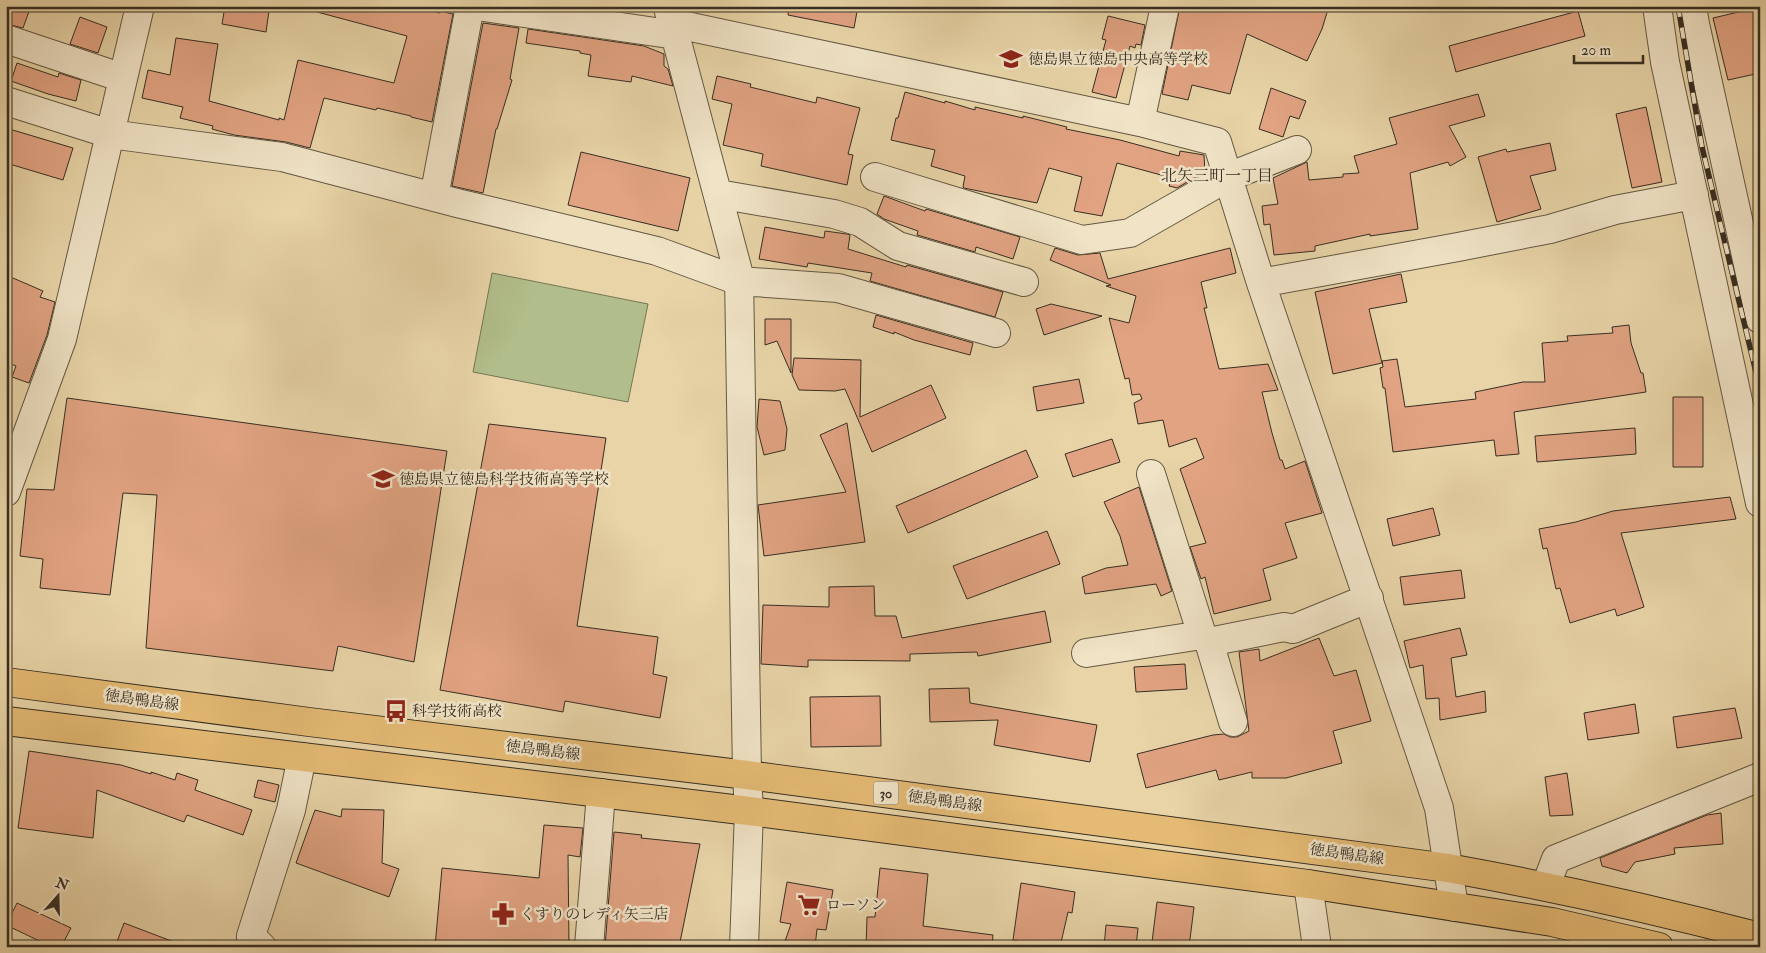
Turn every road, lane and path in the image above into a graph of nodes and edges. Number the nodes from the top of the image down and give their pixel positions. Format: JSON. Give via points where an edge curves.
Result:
{"nodes":[{"id":1,"x":140,"y":6,"type":"edge"},
{"id":2,"x":470,"y":6,"type":"edge"},
{"id":3,"x":477,"y":6,"type":"edge"},
{"id":4,"x":1165,"y":6,"type":"edge"},
{"id":5,"x":1657,"y":6,"type":"edge"},
{"id":6,"x":1692,"y":6,"type":"edge"},
{"id":7,"x":672,"y":22,"type":"edge"},
{"id":8,"x":6,"y":39,"type":"edge"},
{"id":9,"x":123,"y":78,"type":"junction"},
{"id":10,"x":6,"y":101,"type":"edge"},
{"id":11,"x":1140,"y":122,"type":"junction"},
{"id":12,"x":110,"y":134,"type":"junction"},
{"id":13,"x":1297,"y":150,"type":"dead end"},
{"id":14,"x":874,"y":177,"type":"dead end"},
{"id":15,"x":1228,"y":177,"type":"junction"},
{"id":16,"x":718,"y":194,"type":"junction"},
{"id":17,"x":1694,"y":195,"type":"junction"},
{"id":18,"x":434,"y":197,"type":"junction"},
{"id":19,"x":739,"y":281,"type":"junction"},
{"id":20,"x":1024,"y":282,"type":"dead end"},
{"id":21,"x":1261,"y":283,"type":"junction"},
{"id":22,"x":1760,"y":319,"type":"edge"},
{"id":23,"x":996,"y":332,"type":"dead end"},
{"id":24,"x":16,"y":434,"type":"edge"},
{"id":25,"x":1151,"y":474,"type":"dead end"},
{"id":26,"x":6,"y":492,"type":"edge"},
{"id":27,"x":1760,"y":503,"type":"edge"},
{"id":28,"x":1369,"y":598,"type":"junction"},
{"id":29,"x":1206,"y":639,"type":"junction"},
{"id":30,"x":1086,"y":654,"type":"dead end"},
{"id":31,"x":6,"y":682,"type":"edge"},
{"id":32,"x":6,"y":722,"type":"edge"},
{"id":33,"x":1233,"y":722,"type":"dead end"},
{"id":34,"x":302,"y":758,"type":"junction"},
{"id":35,"x":747,"y":775,"type":"junction"},
{"id":36,"x":1760,"y":777,"type":"edge"},
{"id":37,"x":601,"y":793,"type":"junction"},
{"id":38,"x":749,"y":811,"type":"junction"},
{"id":39,"x":1448,"y":868,"type":"junction"},
{"id":40,"x":1308,"y":884,"type":"junction"},
{"id":41,"x":1546,"y":885,"type":"junction"},
{"id":42,"x":1454,"y":907,"type":"junction"},
{"id":43,"x":1760,"y":936,"type":"edge"},
{"id":44,"x":262,"y":947,"type":"edge"},
{"id":45,"x":589,"y":947,"type":"edge"},
{"id":46,"x":744,"y":947,"type":"edge"},
{"id":47,"x":1317,"y":947,"type":"edge"},
{"id":48,"x":1659,"y":947,"type":"edge"}],
"edges":[{"from":1,"to":9,"type":"street"},
{"from":2,"to":18,"type":"street"},
{"from":3,"to":7,"type":"street"},
{"from":4,"to":11,"type":"street"},
{"from":5,"to":17,"type":"street","via":[[1665,62]]},
{"from":6,"to":22,"type":"street"},
{"from":7,"to":11,"type":"street"},
{"from":7,"to":16,"type":"street"},
{"from":8,"to":9,"type":"street"},
{"from":9,"to":12,"type":"street"},
{"from":10,"to":12,"type":"street"},
{"from":11,"to":15,"type":"street","via":[[1217,142]]},
{"from":12,"to":18,"type":"street","via":[[282,157]]},
{"from":12,"to":24,"type":"street","via":[[62,339]]},
{"from":13,"to":15,"type":"street"},
{"from":14,"to":15,"type":"street","via":[[1082,240],[1130,233]]},
{"from":15,"to":21,"type":"street"},
{"from":16,"to":19,"type":"street"},
{"from":16,"to":20,"type":"street","via":[[834,214],[860,222],[898,246]]},
{"from":17,"to":21,"type":"street","via":[[1615,210],[1550,229]]},
{"from":17,"to":27,"type":"street"},
{"from":18,"to":19,"type":"street","via":[[657,251]]},
{"from":19,"to":23,"type":"street","via":[[838,288]]},
{"from":19,"to":35,"type":"street"},
{"from":21,"to":28,"type":"street"},
{"from":24,"to":26,"type":"street"},
{"from":25,"to":29,"type":"street"},
{"from":28,"to":29,"type":"street","via":[[1293,629],[1284,627]]},
{"from":28,"to":39,"type":"street","via":[[1438,808]]},
{"from":29,"to":30,"type":"street"},
{"from":29,"to":33,"type":"street"},
{"from":31,"to":35,"type":"main road","name":"徳島鴨島線","number":"30"},
{"from":32,"to":34,"type":"main road","number":"30"},
{"from":34,"to":37,"type":"main road","number":"30"},
{"from":34,"to":44,"type":"street","via":[[291,810],[251,936]]},
{"from":35,"to":38,"type":"street"},
{"from":35,"to":39,"type":"main road","name":"徳島鴨島線","number":"30"},
{"from":36,"to":41,"type":"street","via":[[1556,859]]},
{"from":37,"to":38,"type":"main road","number":"30"},
{"from":37,"to":45,"type":"street"},
{"from":38,"to":40,"type":"main road","number":"30"},
{"from":38,"to":46,"type":"street"},
{"from":39,"to":41,"type":"main road","name":"徳島鴨島線","number":"30"},
{"from":39,"to":42,"type":"street"},
{"from":40,"to":42,"type":"main road","number":"30"},
{"from":40,"to":47,"type":"street"},
{"from":41,"to":43,"type":"main road","name":"徳島鴨島線","number":"30"},
{"from":42,"to":48,"type":"main road","number":"30","via":[[1552,922]]}]}
